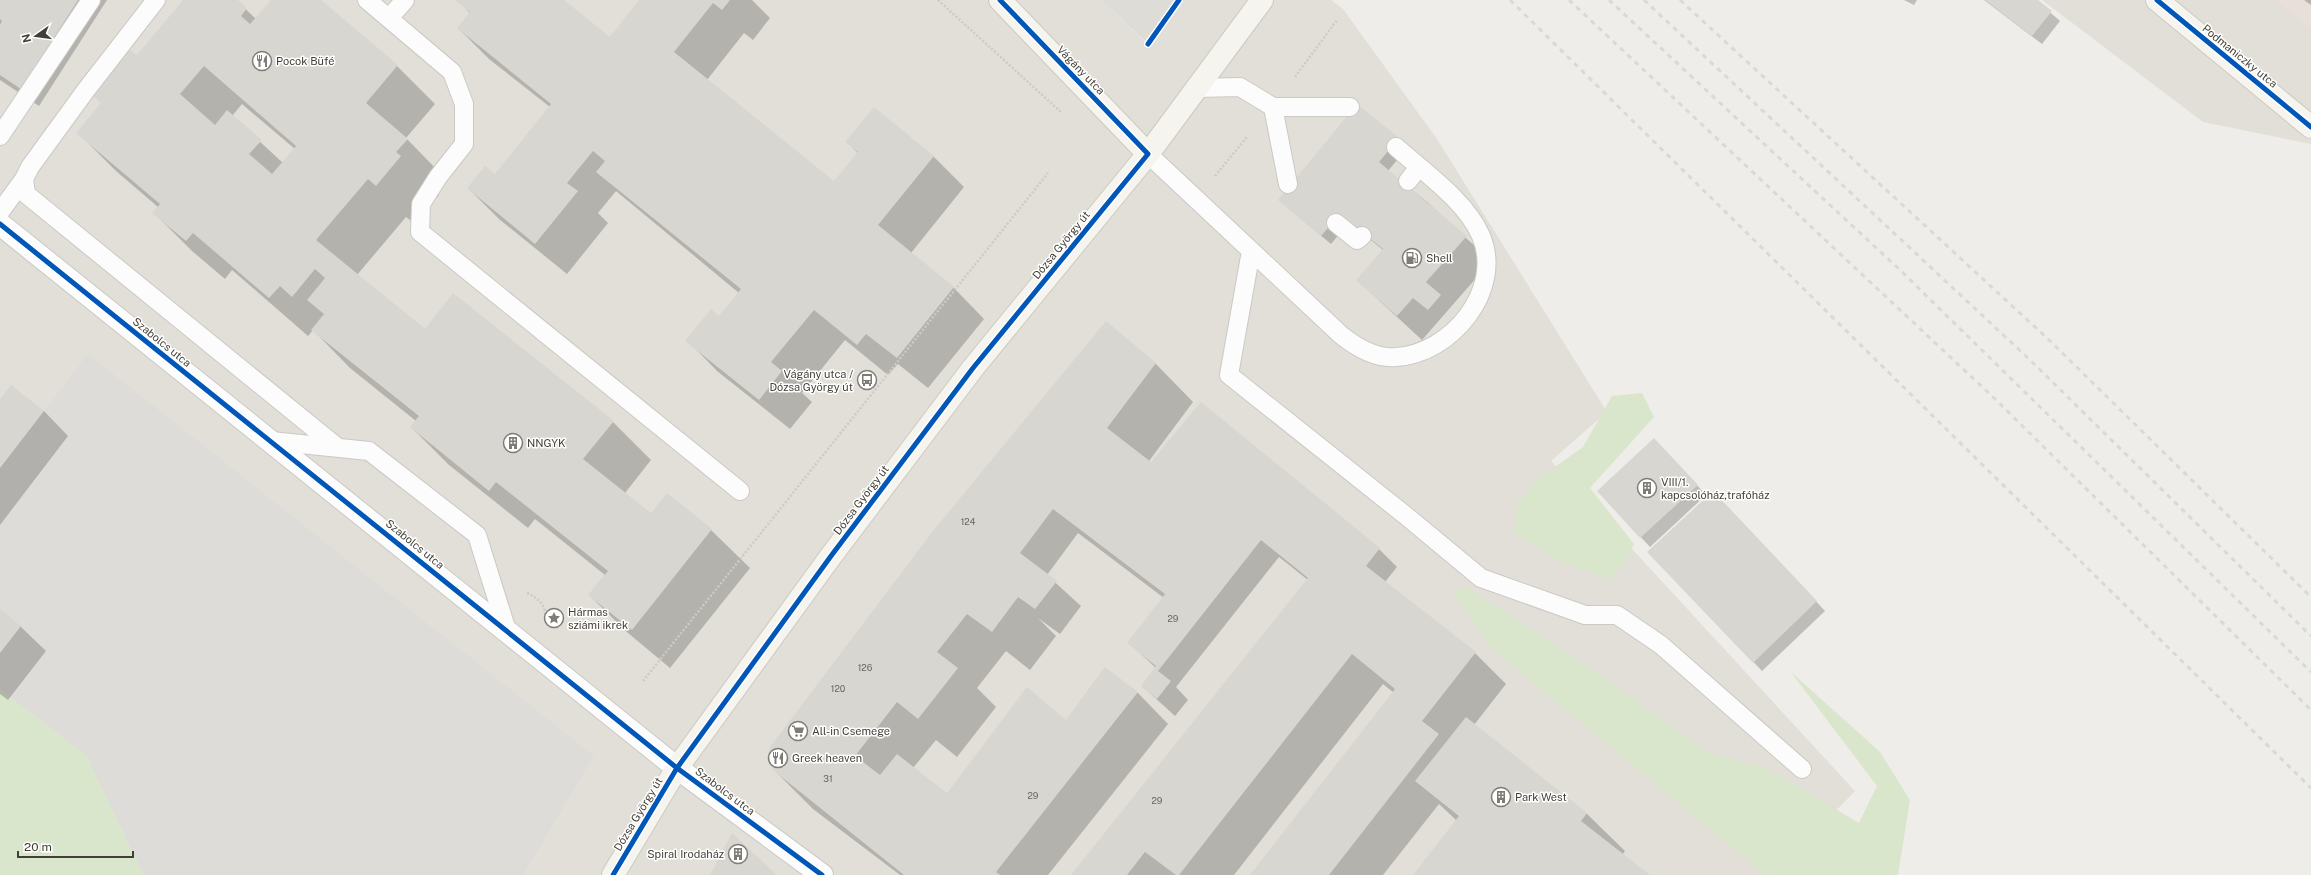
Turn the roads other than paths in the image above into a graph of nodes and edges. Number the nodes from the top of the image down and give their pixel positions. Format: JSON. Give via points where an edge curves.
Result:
{"nodes":[{"id":1,"x":91,"y":0,"type":"edge"},
{"id":2,"x":156,"y":0,"type":"edge"},
{"id":3,"x":367,"y":0,"type":"edge"},
{"id":4,"x":405,"y":0,"type":"edge"},
{"id":5,"x":1000,"y":0,"type":"edge"},
{"id":6,"x":1262,"y":0,"type":"edge"},
{"id":7,"x":2157,"y":0,"type":"edge"},
{"id":8,"x":389,"y":18,"type":"junction"},
{"id":9,"x":1197,"y":88,"type":"junction"},
{"id":10,"x":1273,"y":107,"type":"junction"},
{"id":11,"x":1350,"y":107,"type":"dead end"},
{"id":12,"x":2311,"y":127,"type":"edge"},
{"id":13,"x":0,"y":136,"type":"edge"},
{"id":14,"x":1396,"y":147,"type":"dead end"},
{"id":15,"x":1148,"y":154,"type":"junction"},
{"id":16,"x":24,"y":179,"type":"junction"},
{"id":17,"x":1288,"y":184,"type":"dead end"},
{"id":18,"x":0,"y":212,"type":"edge"},
{"id":19,"x":1336,"y":223,"type":"dead end"},
{"id":20,"x":0,"y":224,"type":"edge"},
{"id":21,"x":1362,"y":236,"type":"dead end"},
{"id":22,"x":1251,"y":251,"type":"junction"},
{"id":23,"x":271,"y":441,"type":"junction"},
{"id":24,"x":337,"y":447,"type":"junction"},
{"id":25,"x":740,"y":491,"type":"dead end"},
{"id":26,"x":507,"y":631,"type":"junction"},
{"id":27,"x":677,"y":768,"type":"junction"},
{"id":28,"x":1802,"y":769,"type":"dead end"},
{"id":29,"x":613,"y":875,"type":"edge"},
{"id":30,"x":822,"y":875,"type":"edge"}],
"edges":[{"from":1,"to":13,"type":"lane"},
{"from":2,"to":16,"type":"lane","via":[[86,90]]},
{"from":3,"to":8,"type":"lane"},
{"from":4,"to":8,"type":"lane"},
{"from":5,"to":15,"type":"main road","name":"Vágány utca"},
{"from":6,"to":9,"type":"main road","name":"Dózsa György út"},
{"from":7,"to":12,"type":"main road","name":"Podmaniczky utca"},
{"from":8,"to":25,"type":"lane","via":[[452,72],[464,104],[464,144],[421,204],[420,232]]},
{"from":9,"to":10,"type":"lane","via":[[1240,87]]},
{"from":9,"to":15,"type":"main road","name":"Dózsa György út"},
{"from":10,"to":11,"type":"lane"},
{"from":10,"to":17,"type":"lane"},
{"from":14,"to":22,"type":"lane","via":[[1413,174],[1462,206],[1474,222],[1487,256],[1487,276],[1481,297],[1465,319],[1431,347],[1412,355],[1395,358],[1354,345]]},
{"from":15,"to":22,"type":"lane"},
{"from":15,"to":27,"type":"main road","name":"Dózsa György út","via":[[973,368],[831,556]]},
{"from":16,"to":18,"type":"lane"},
{"from":16,"to":24,"type":"lane","via":[[24,188],[30,198]]},
{"from":19,"to":21,"type":"lane","via":[[1357,240]]},
{"from":20,"to":23,"type":"street","name":"Szabolcs utca"},
{"from":22,"to":28,"type":"lane","via":[[1229,375],[1406,515],[1480,578],[1585,615],[1617,615],[1661,645]]},
{"from":23,"to":24,"type":"lane"},
{"from":23,"to":26,"type":"street","name":"Szabolcs utca"},
{"from":24,"to":26,"type":"lane","via":[[369,451],[477,535]]},
{"from":26,"to":27,"type":"street","name":"Szabolcs utca"},
{"from":27,"to":29,"type":"main road","name":"Dózsa György út"},
{"from":27,"to":30,"type":"street","name":"Szabolcs utca"}]}
